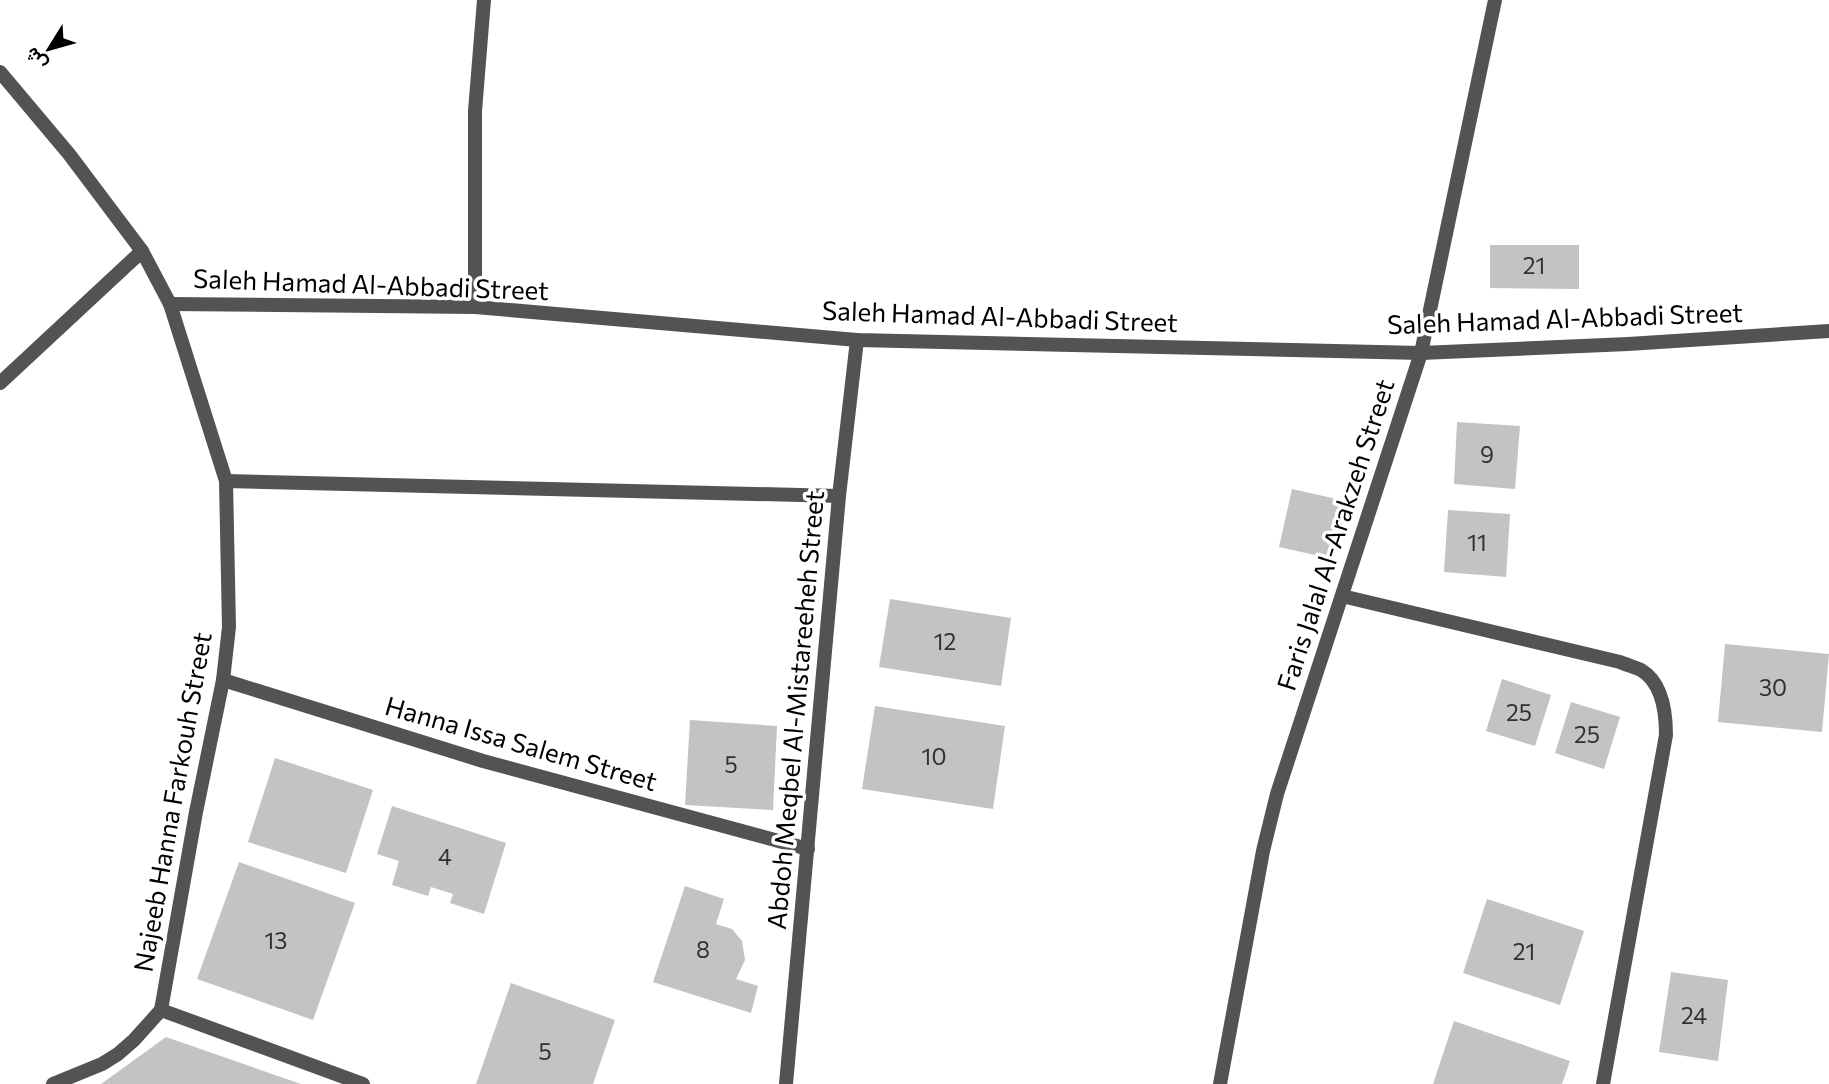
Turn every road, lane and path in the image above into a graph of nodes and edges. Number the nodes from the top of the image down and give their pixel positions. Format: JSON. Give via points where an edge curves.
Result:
{"nodes":[{"id":1,"x":484,"y":0,"type":"edge"},
{"id":2,"x":1495,"y":0,"type":"edge"},
{"id":3,"x":0,"y":72,"type":"edge"},
{"id":4,"x":142,"y":251,"type":"junction"},
{"id":5,"x":170,"y":304,"type":"junction"},
{"id":6,"x":475,"y":307,"type":"junction"},
{"id":7,"x":1829,"y":331,"type":"edge"},
{"id":8,"x":857,"y":340,"type":"junction"},
{"id":9,"x":1421,"y":353,"type":"junction"},
{"id":10,"x":0,"y":383,"type":"edge"},
{"id":11,"x":226,"y":481,"type":"junction"},
{"id":12,"x":839,"y":496,"type":"junction"},
{"id":13,"x":1342,"y":596,"type":"junction"},
{"id":14,"x":223,"y":680,"type":"junction"},
{"id":15,"x":808,"y":849,"type":"junction"},
{"id":16,"x":162,"y":1010,"type":"junction"},
{"id":17,"x":53,"y":1084,"type":"edge"},
{"id":18,"x":363,"y":1084,"type":"edge"},
{"id":19,"x":786,"y":1084,"type":"edge"},
{"id":20,"x":1220,"y":1084,"type":"edge"},
{"id":21,"x":1603,"y":1084,"type":"edge"}],
"edges":[{"from":1,"to":6,"type":"street","via":[[475,111]]},
{"from":2,"to":9,"type":"street","name":"Faris Jalal Al-Arakzeh Street"},
{"from":3,"to":4,"type":"street","name":"Najeeb Hanna Farkouh Street"},
{"from":4,"to":5,"type":"street","name":"Najeeb Hanna Farkouh Street"},
{"from":4,"to":10,"type":"street"},
{"from":5,"to":6,"type":"street","name":"Saleh Hamad Al-Abbadi Street"},
{"from":5,"to":11,"type":"street","name":"Najeeb Hanna Farkouh Street"},
{"from":6,"to":8,"type":"street","name":"Saleh Hamad Al-Abbadi Street"},
{"from":7,"to":9,"type":"street","name":"Saleh Hamad Al-Abbadi Street"},
{"from":8,"to":9,"type":"street","name":"Saleh Hamad Al-Abbadi Street"},
{"from":8,"to":12,"type":"street","name":"Abdoh Meqbel Al-Mistareeheh Street"},
{"from":9,"to":13,"type":"street","name":"Faris Jalal Al-Arakzeh Street"},
{"from":11,"to":12,"type":"street"},
{"from":11,"to":14,"type":"street","name":"Najeeb Hanna Farkouh Street","via":[[229,627]]},
{"from":12,"to":15,"type":"street","name":"Abdoh Meqbel Al-Mistareeheh Street"},
{"from":13,"to":20,"type":"street","name":"Faris Jalal Al-Arakzeh Street","via":[[1277,794]]},
{"from":13,"to":21,"type":"street","via":[[1620,662],[1643,671],[1657,688],[1666,710],[1666,735]]},
{"from":14,"to":15,"type":"street","name":"Hanna Issa Salem Street","via":[[483,761]]},
{"from":14,"to":16,"type":"street","name":"Najeeb Hanna Farkouh Street"},
{"from":15,"to":19,"type":"street","name":"Abdoh Meqbel Al-Mistareeheh Street"},
{"from":16,"to":17,"type":"street","name":"Najeeb Hanna Farkouh Street","via":[[102,1065]]},
{"from":16,"to":18,"type":"street"}]}
